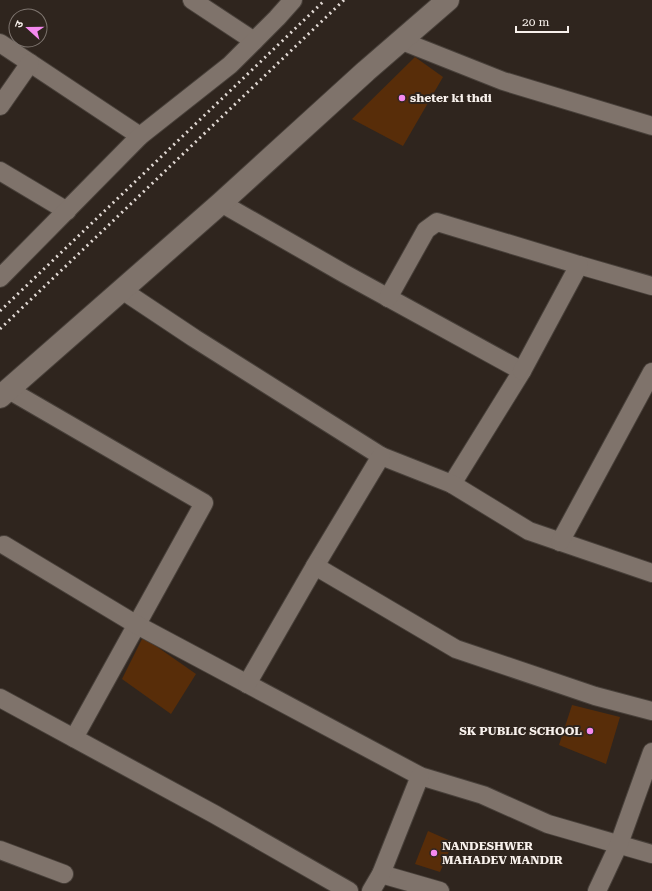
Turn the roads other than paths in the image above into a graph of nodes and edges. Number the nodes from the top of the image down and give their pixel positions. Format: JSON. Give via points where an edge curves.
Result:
{"nodes":[{"id":1,"x":192,"y":0,"type":"edge"},
{"id":2,"x":293,"y":0,"type":"edge"},
{"id":3,"x":448,"y":0,"type":"edge"},
{"id":4,"x":254,"y":41,"type":"junction"},
{"id":5,"x":402,"y":41,"type":"junction"},
{"id":6,"x":0,"y":43,"type":"edge"},
{"id":7,"x":30,"y":63,"type":"junction"},
{"id":8,"x":0,"y":106,"type":"edge"},
{"id":9,"x":652,"y":126,"type":"edge"},
{"id":10,"x":140,"y":136,"type":"junction"},
{"id":11,"x":0,"y":171,"type":"edge"},
{"id":12,"x":221,"y":203,"type":"junction"},
{"id":13,"x":67,"y":210,"type":"junction"},
{"id":14,"x":579,"y":265,"type":"junction"},
{"id":15,"x":0,"y":278,"type":"edge"},
{"id":16,"x":652,"y":286,"type":"edge"},
{"id":17,"x":122,"y":290,"type":"junction"},
{"id":18,"x":388,"y":298,"type":"junction"},
{"id":19,"x":522,"y":371,"type":"junction"},
{"id":20,"x":652,"y":372,"type":"edge"},
{"id":21,"x":4,"y":394,"type":"edge"},
{"id":22,"x":381,"y":456,"type":"junction"},
{"id":23,"x":452,"y":484,"type":"junction"},
{"id":24,"x":560,"y":542,"type":"junction"},
{"id":25,"x":1,"y":546,"type":"edge"},
{"id":26,"x":315,"y":566,"type":"junction"},
{"id":27,"x":652,"y":573,"type":"edge"},
{"id":28,"x":136,"y":625,"type":"junction"},
{"id":29,"x":247,"y":684,"type":"junction"},
{"id":30,"x":0,"y":698,"type":"edge"},
{"id":31,"x":652,"y":711,"type":"edge"},
{"id":32,"x":74,"y":738,"type":"junction"},
{"id":33,"x":652,"y":752,"type":"edge"},
{"id":34,"x":420,"y":776,"type":"junction"},
{"id":35,"x":618,"y":844,"type":"junction"},
{"id":36,"x":0,"y":850,"type":"edge"},
{"id":37,"x":652,"y":854,"type":"edge"},
{"id":38,"x":64,"y":874,"type":"dead end"},
{"id":39,"x":381,"y":874,"type":"junction"},
{"id":40,"x":349,"y":891,"type":"edge"},
{"id":41,"x":372,"y":891,"type":"edge"},
{"id":42,"x":440,"y":891,"type":"edge"},
{"id":43,"x":597,"y":891,"type":"edge"}],
"edges":[{"from":1,"to":4,"type":"street"},
{"from":2,"to":4,"type":"street"},
{"from":3,"to":5,"type":"street"},
{"from":4,"to":10,"type":"street","via":[[214,78]]},
{"from":5,"to":9,"type":"street","via":[[503,81]]},
{"from":5,"to":12,"type":"street"},
{"from":6,"to":7,"type":"street"},
{"from":7,"to":8,"type":"street"},
{"from":7,"to":10,"type":"street"},
{"from":10,"to":13,"type":"street"},
{"from":11,"to":13,"type":"street"},
{"from":12,"to":17,"type":"street"},
{"from":12,"to":18,"type":"street"},
{"from":13,"to":15,"type":"street"},
{"from":14,"to":16,"type":"street"},
{"from":14,"to":18,"type":"street","via":[[437,222],[426,230]]},
{"from":14,"to":19,"type":"street"},
{"from":17,"to":21,"type":"street"},
{"from":17,"to":22,"type":"street"},
{"from":18,"to":19,"type":"street"},
{"from":19,"to":23,"type":"street"},
{"from":20,"to":24,"type":"street"},
{"from":21,"to":28,"type":"street","via":[[204,503]]},
{"from":22,"to":23,"type":"street"},
{"from":22,"to":26,"type":"street"},
{"from":23,"to":24,"type":"street","via":[[529,531]]},
{"from":24,"to":27,"type":"street"},
{"from":25,"to":28,"type":"street"},
{"from":26,"to":29,"type":"street"},
{"from":26,"to":31,"type":"street","via":[[456,649],[595,696]]},
{"from":28,"to":29,"type":"street"},
{"from":28,"to":32,"type":"street"},
{"from":29,"to":34,"type":"street"},
{"from":30,"to":32,"type":"street"},
{"from":32,"to":40,"type":"street"},
{"from":33,"to":35,"type":"street"},
{"from":34,"to":35,"type":"street","via":[[483,795],[548,824]]},
{"from":34,"to":39,"type":"street"},
{"from":35,"to":37,"type":"street"},
{"from":35,"to":43,"type":"street"},
{"from":36,"to":38,"type":"street"},
{"from":39,"to":41,"type":"street"},
{"from":39,"to":42,"type":"street"}]}
